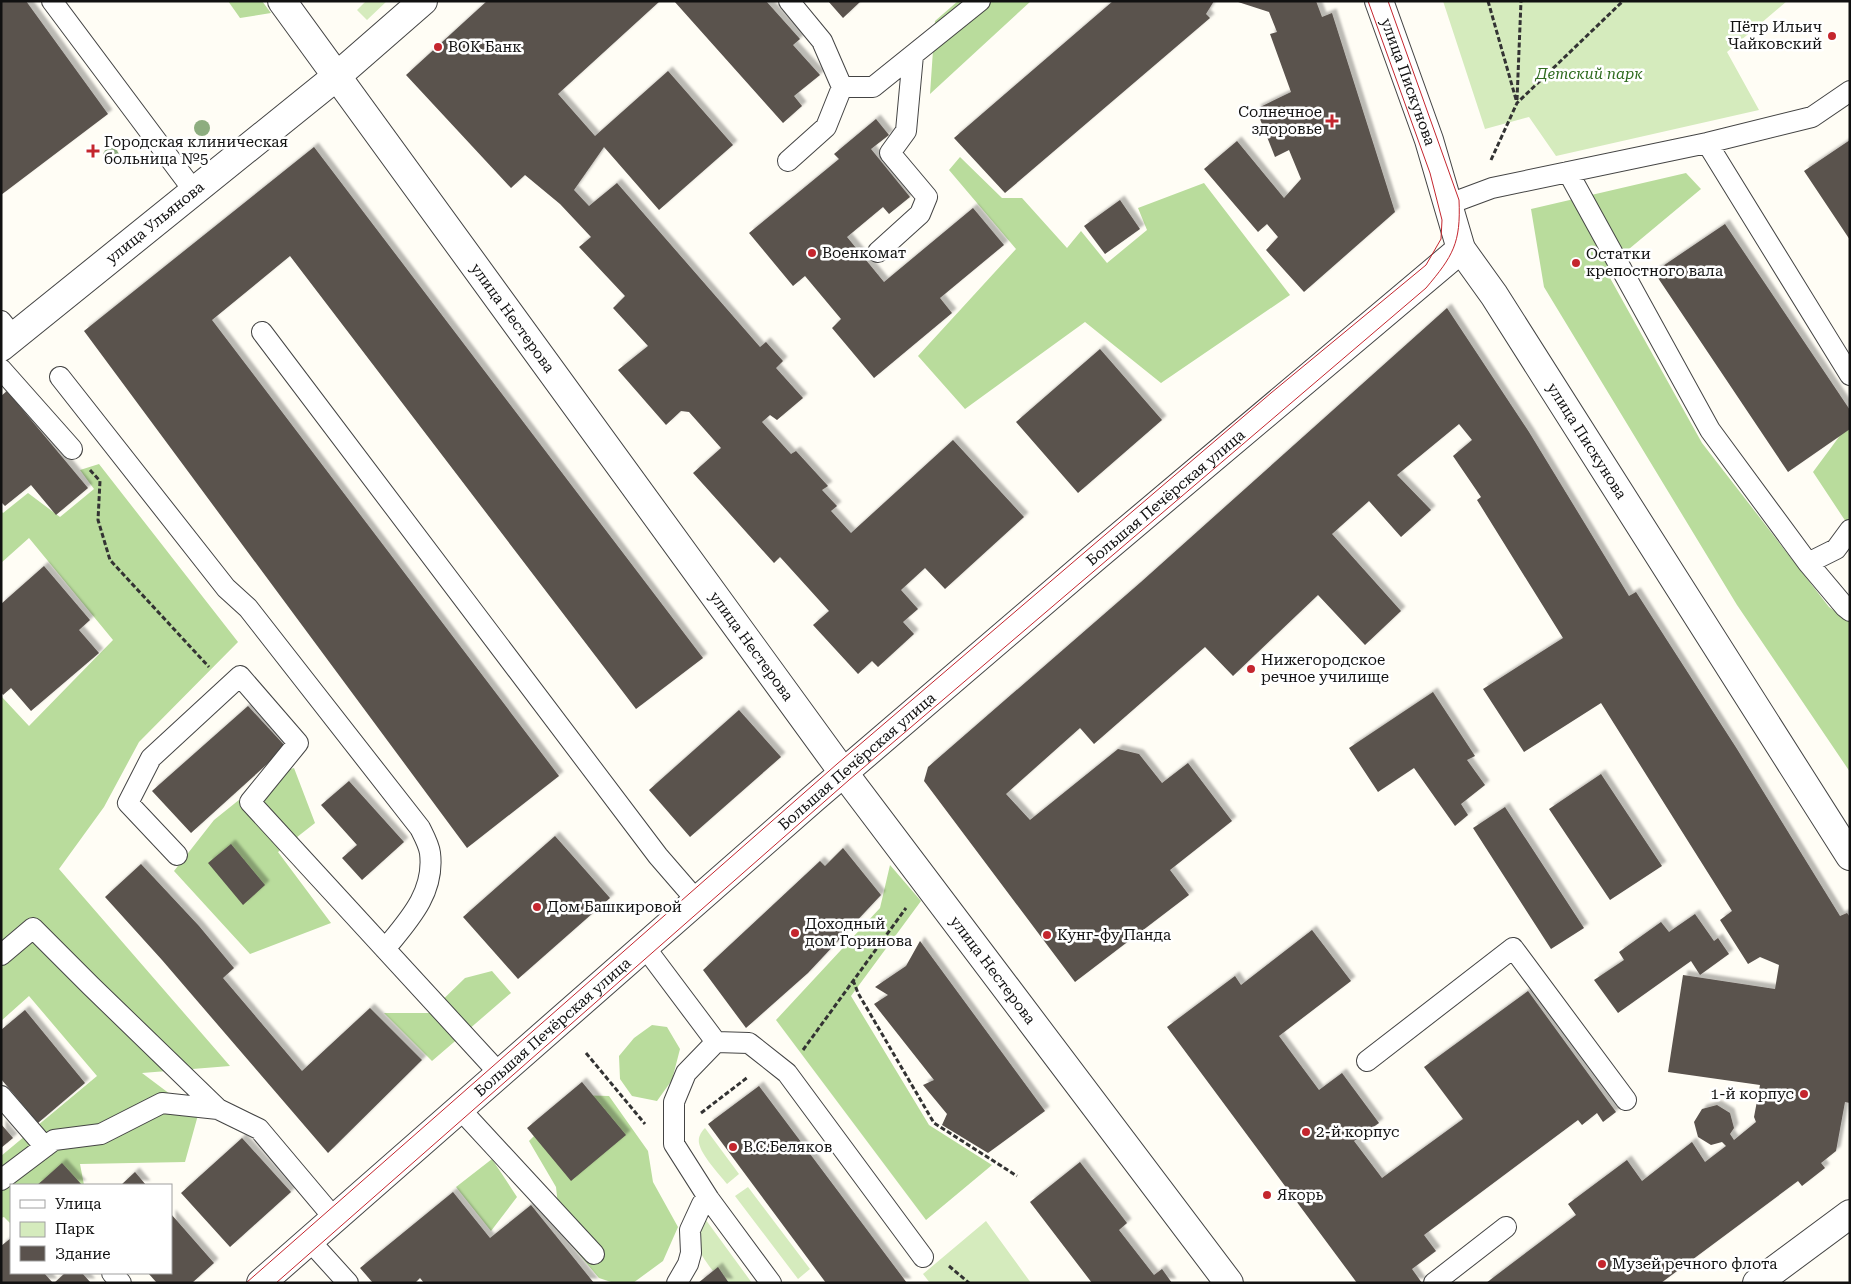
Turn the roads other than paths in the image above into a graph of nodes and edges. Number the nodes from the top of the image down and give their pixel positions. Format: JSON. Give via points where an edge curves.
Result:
{"nodes":[{"id":1,"x":52,"y":1,"type":"edge"},
{"id":2,"x":282,"y":1,"type":"edge"},
{"id":3,"x":423,"y":1,"type":"edge"},
{"id":4,"x":788,"y":1,"type":"edge"},
{"id":5,"x":980,"y":1,"type":"edge"},
{"id":6,"x":1379,"y":1,"type":"edge"},
{"id":7,"x":913,"y":55,"type":"junction"},
{"id":8,"x":337,"y":76,"type":"junction"},
{"id":9,"x":842,"y":87,"type":"junction"},
{"id":10,"x":1850,"y":91,"type":"edge"},
{"id":11,"x":1707,"y":143,"type":"junction"},
{"id":12,"x":788,"y":161,"type":"dead end"},
{"id":13,"x":1568,"y":172,"type":"junction"},
{"id":14,"x":194,"y":191,"type":"junction"},
{"id":15,"x":1449,"y":204,"type":"junction"},
{"id":16,"x":1461,"y":249,"type":"junction"},
{"id":17,"x":878,"y":252,"type":"dead end"},
{"id":18,"x":262,"y":332,"type":"dead end"},
{"id":19,"x":5,"y":335,"type":"edge"},
{"id":20,"x":1,"y":369,"type":"edge"},
{"id":21,"x":1850,"y":375,"type":"edge"},
{"id":22,"x":60,"y":378,"type":"dead end"},
{"id":23,"x":72,"y":449,"type":"road end"},
{"id":24,"x":1850,"y":530,"type":"edge"},
{"id":25,"x":1808,"y":563,"type":"junction"},
{"id":26,"x":1850,"y":611,"type":"edge"},
{"id":27,"x":844,"y":773,"type":"junction"},
{"id":28,"x":177,"y":855,"type":"dead end"},
{"id":29,"x":1850,"y":856,"type":"edge"},
{"id":30,"x":696,"y":901,"type":"junction"},
{"id":31,"x":644,"y":946,"type":"junction"},
{"id":32,"x":384,"y":949,"type":"junction"},
{"id":33,"x":1,"y":955,"type":"edge"},
{"id":34,"x":716,"y":1042,"type":"junction"},
{"id":35,"x":1367,"y":1061,"type":"dead end"},
{"id":36,"x":499,"y":1073,"type":"junction"},
{"id":37,"x":1,"y":1096,"type":"edge"},
{"id":38,"x":1626,"y":1100,"type":"dead end"},
{"id":39,"x":459,"y":1108,"type":"junction"},
{"id":40,"x":218,"y":1109,"type":"junction"},
{"id":41,"x":45,"y":1147,"type":"junction"},
{"id":42,"x":1,"y":1180,"type":"edge"},
{"id":43,"x":709,"y":1199,"type":"junction"},
{"id":44,"x":1850,"y":1214,"type":"edge"},
{"id":45,"x":334,"y":1218,"type":"junction"},
{"id":46,"x":1506,"y":1227,"type":"dead end"},
{"id":47,"x":309,"y":1240,"type":"junction"},
{"id":48,"x":594,"y":1254,"type":"dead end"},
{"id":49,"x":923,"y":1257,"type":"dead end"},
{"id":50,"x":261,"y":1283,"type":"edge"},
{"id":51,"x":348,"y":1283,"type":"edge"},
{"id":52,"x":676,"y":1283,"type":"edge"},
{"id":53,"x":771,"y":1283,"type":"edge"},
{"id":54,"x":1229,"y":1283,"type":"edge"},
{"id":55,"x":1434,"y":1283,"type":"edge"},
{"id":56,"x":1757,"y":1283,"type":"edge"}],
"edges":[{"from":1,"to":14,"type":"lane"},
{"from":2,"to":8,"type":"street","name":"улица Нестерова"},
{"from":3,"to":8,"type":"street","name":"улица Ульянова"},
{"from":4,"to":9,"type":"lane","via":[[822,40]]},
{"from":5,"to":7,"type":"lane"},
{"from":6,"to":15,"type":"street","name":"улица Пискунова","via":[[1430,140]]},
{"from":7,"to":9,"type":"lane","via":[[873,87]]},
{"from":7,"to":17,"type":"lane","via":[[906,131],[890,153],[926,197],[920,214]]},
{"from":8,"to":14,"type":"street","name":"улица Ульянова"},
{"from":8,"to":27,"type":"street","name":"улица Нестерова"},
{"from":9,"to":12,"type":"lane","via":[[826,126]]},
{"from":10,"to":11,"type":"lane","via":[[1812,117]]},
{"from":11,"to":13,"type":"lane"},
{"from":11,"to":21,"type":"lane"},
{"from":13,"to":15,"type":"lane","via":[[1492,188]]},
{"from":13,"to":25,"type":"lane","via":[[1710,430]]},
{"from":14,"to":19,"type":"street","name":"улица Ульянова"},
{"from":15,"to":16,"type":"street","name":"улица Пискунова"},
{"from":16,"to":27,"type":"street","name":"Большая Печёрская улица"},
{"from":16,"to":29,"type":"street","name":"улица Пискунова","via":[[1494,295]]},
{"from":18,"to":30,"type":"lane","via":[[658,856]]},
{"from":20,"to":23,"type":"lane"},
{"from":22,"to":32,"type":"lane","via":[[226,588],[248,608],[420,828],[430,852],[431,876],[415,912]]},
{"from":24,"to":25,"type":"lane","via":[[1836,550]]},
{"from":25,"to":26,"type":"lane"},
{"from":27,"to":30,"type":"street","name":"Большая Печёрская улица"},
{"from":27,"to":54,"type":"street","name":"улица Нестерова"},
{"from":28,"to":32,"type":"lane","via":[[128,803],[151,758],[240,676],[298,743],[250,802]]},
{"from":30,"to":31,"type":"street","name":"Большая Печёрская улица"},
{"from":31,"to":34,"type":"lane"},
{"from":31,"to":36,"type":"street","name":"Большая Печёрская улица"},
{"from":32,"to":36,"type":"lane"},
{"from":33,"to":40,"type":"lane","via":[[33,928]]},
{"from":34,"to":43,"type":"lane","via":[[686,1073],[674,1102],[674,1144]]},
{"from":34,"to":49,"type":"lane","via":[[749,1043],[787,1073]]},
{"from":35,"to":38,"type":"lane","via":[[1513,948]]},
{"from":36,"to":39,"type":"street","name":"Большая Печёрская улица"},
{"from":37,"to":41,"type":"lane"},
{"from":39,"to":45,"type":"street","name":"Большая Печёрская улица"},
{"from":39,"to":48,"type":"lane"},
{"from":40,"to":41,"type":"lane","via":[[162,1103],[102,1134],[54,1140]]},
{"from":40,"to":45,"type":"lane","via":[[258,1129]]},
{"from":41,"to":42,"type":"lane"},
{"from":43,"to":52,"type":"lane","via":[[702,1204],[690,1230],[691,1253]]},
{"from":43,"to":53,"type":"lane"},
{"from":44,"to":56,"type":"street"},
{"from":45,"to":47,"type":"street","name":"Большая Печёрская улица"},
{"from":46,"to":55,"type":"lane"},
{"from":47,"to":50,"type":"street","name":"Большая Печёрская улица"},
{"from":47,"to":51,"type":"lane"}]}
